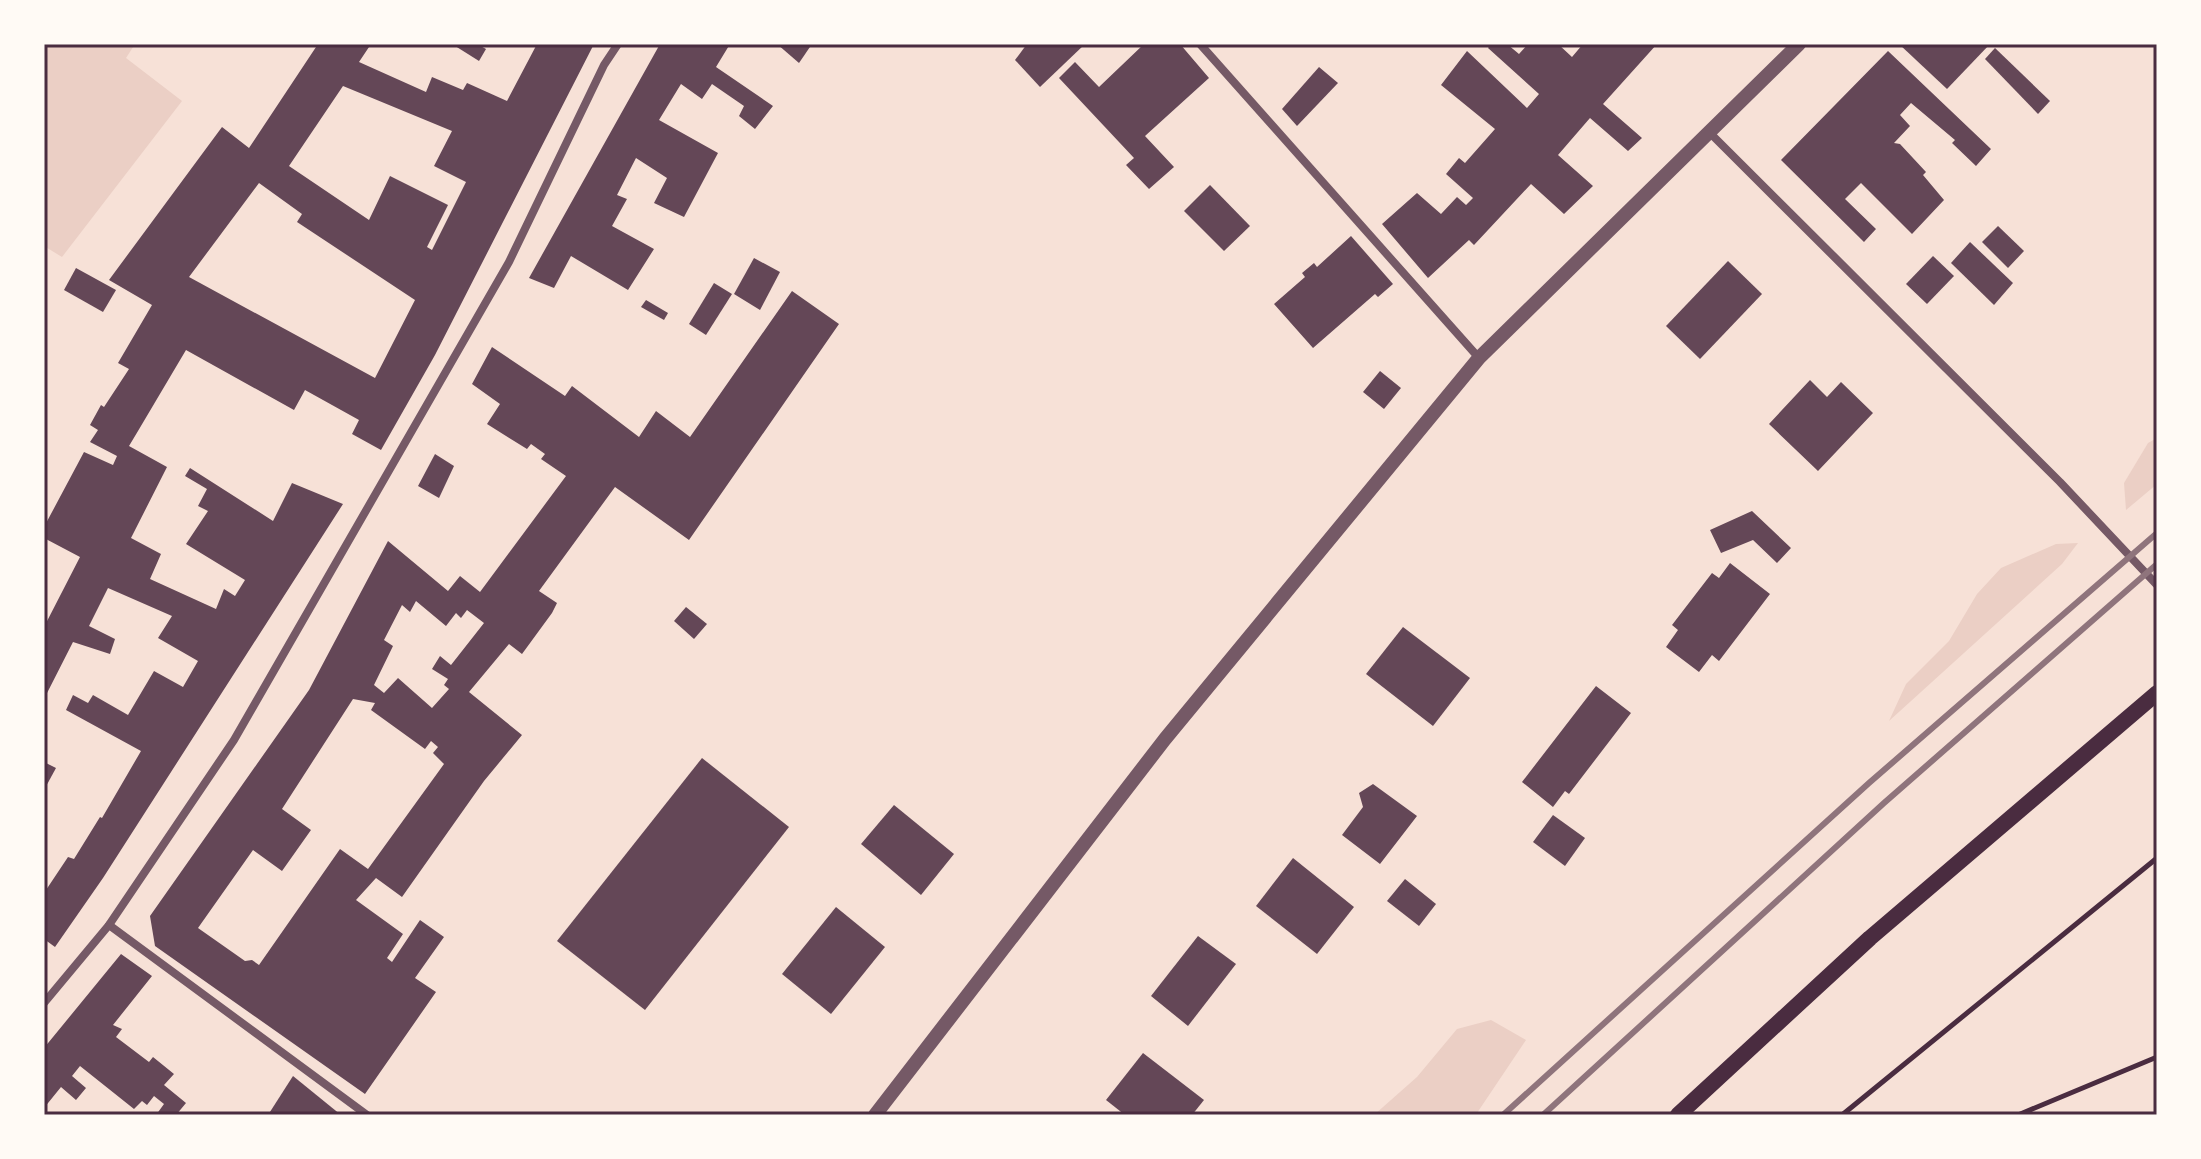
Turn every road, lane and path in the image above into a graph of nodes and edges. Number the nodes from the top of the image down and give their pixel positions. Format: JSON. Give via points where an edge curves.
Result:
{"nodes":[{"id":1,"x":618,"y":44,"type":"edge"},
{"id":2,"x":1200,"y":44,"type":"edge"},
{"id":3,"x":1799,"y":44,"type":"edge"},
{"id":4,"x":1709,"y":132,"type":"junction"},
{"id":5,"x":1479,"y":358,"type":"junction"},
{"id":6,"x":2157,"y":585,"type":"edge"},
{"id":7,"x":2157,"y":693,"type":"edge"},
{"id":8,"x":2157,"y":858,"type":"edge"},
{"id":9,"x":109,"y":925,"type":"junction"},
{"id":10,"x":44,"y":1003,"type":"edge"},
{"id":11,"x":2157,"y":1057,"type":"edge"},
{"id":12,"x":367,"y":1115,"type":"edge"},
{"id":13,"x":875,"y":1115,"type":"edge"},
{"id":14,"x":1678,"y":1115,"type":"edge"},
{"id":15,"x":1842,"y":1115,"type":"edge"},
{"id":16,"x":2018,"y":1115,"type":"edge"}],
"edges":[{"from":1,"to":9,"type":"street","via":[[509,262],[414,432],[234,740]]},
{"from":2,"to":5,"type":"street"},
{"from":3,"to":4,"type":"street"},
{"from":4,"to":5,"type":"street"},
{"from":4,"to":6,"type":"street"},
{"from":5,"to":13,"type":"street","via":[[1165,739]]},
{"from":7,"to":14,"type":"main road","via":[[1870,938]]},
{"from":8,"to":15,"type":"path"},
{"from":9,"to":10,"type":"street"},
{"from":9,"to":12,"type":"street"},
{"from":11,"to":16,"type":"path"}]}
